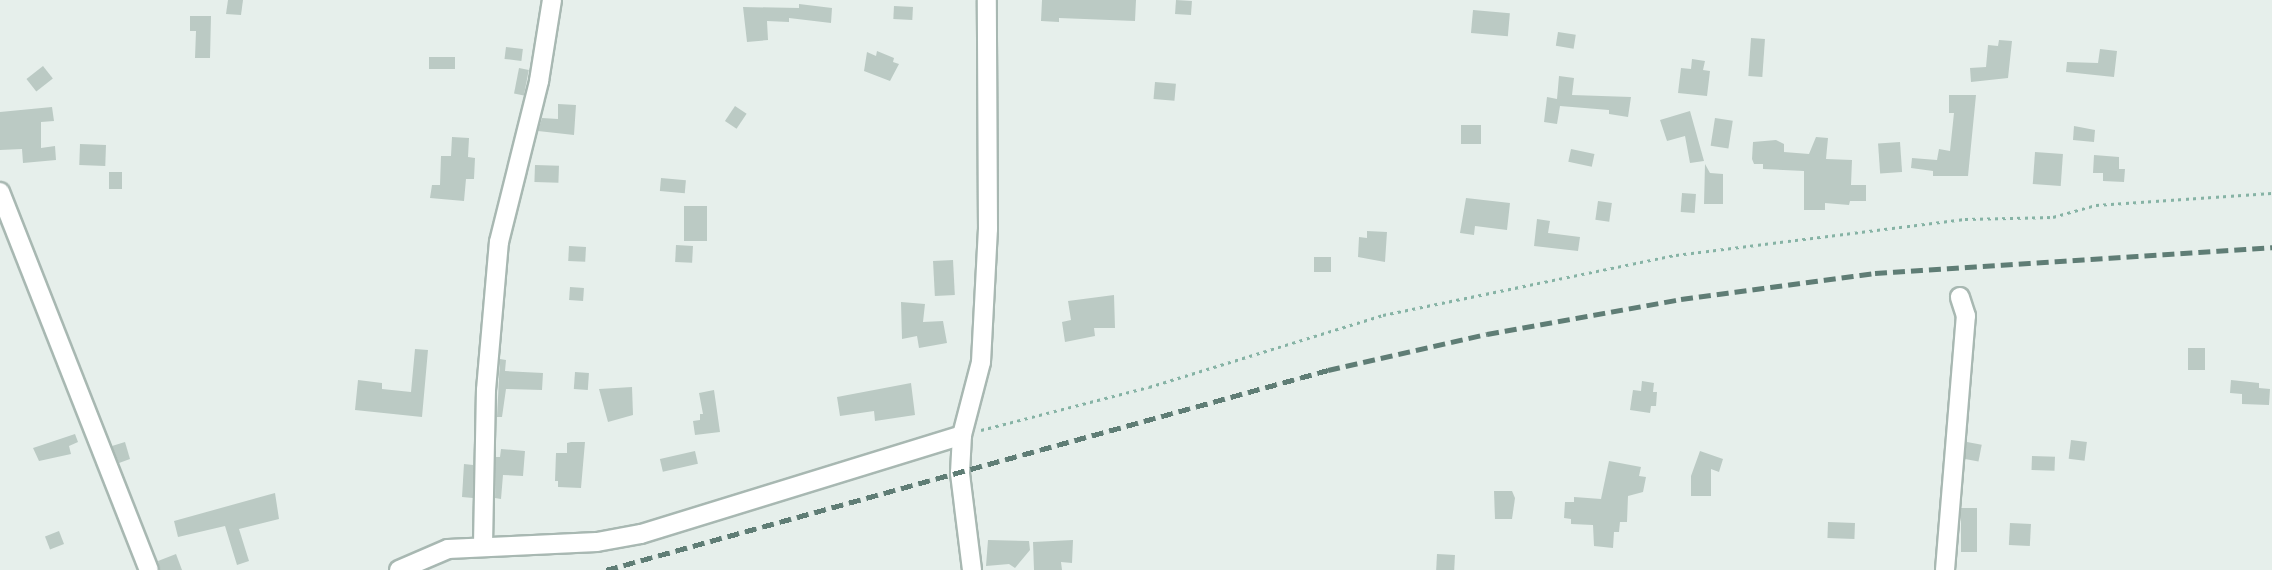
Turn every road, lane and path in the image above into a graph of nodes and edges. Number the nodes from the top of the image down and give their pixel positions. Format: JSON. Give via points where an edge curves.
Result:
{"nodes":[{"id":1,"x":552,"y":0,"type":"edge"},
{"id":2,"x":987,"y":0,"type":"edge"},
{"id":3,"x":0,"y":192,"type":"edge"},
{"id":4,"x":2272,"y":193,"type":"edge"},
{"id":5,"x":1960,"y":297,"type":"dead end"},
{"id":6,"x":962,"y":435,"type":"junction"},
{"id":7,"x":483,"y":545,"type":"junction"},
{"id":8,"x":149,"y":570,"type":"edge"},
{"id":9,"x":399,"y":570,"type":"edge"},
{"id":10,"x":972,"y":570,"type":"edge"},
{"id":11,"x":1945,"y":570,"type":"edge"}],
"edges":[{"from":1,"to":7,"type":"street","via":[[539,81],[499,243],[486,390]]},
{"from":2,"to":6,"type":"street","via":[[988,230],[981,362]]},
{"from":3,"to":8,"type":"street"},
{"from":4,"to":6,"type":"path","via":[[2097,205],[2052,217],[1965,219],[1676,255],[1383,315],[1149,387]]},
{"from":5,"to":11,"type":"street","via":[[1966,316]]},
{"from":6,"to":7,"type":"street","via":[[642,534],[597,542]]},
{"from":6,"to":10,"type":"street","via":[[960,473]]},
{"from":7,"to":9,"type":"street","via":[[448,549]]}]}
